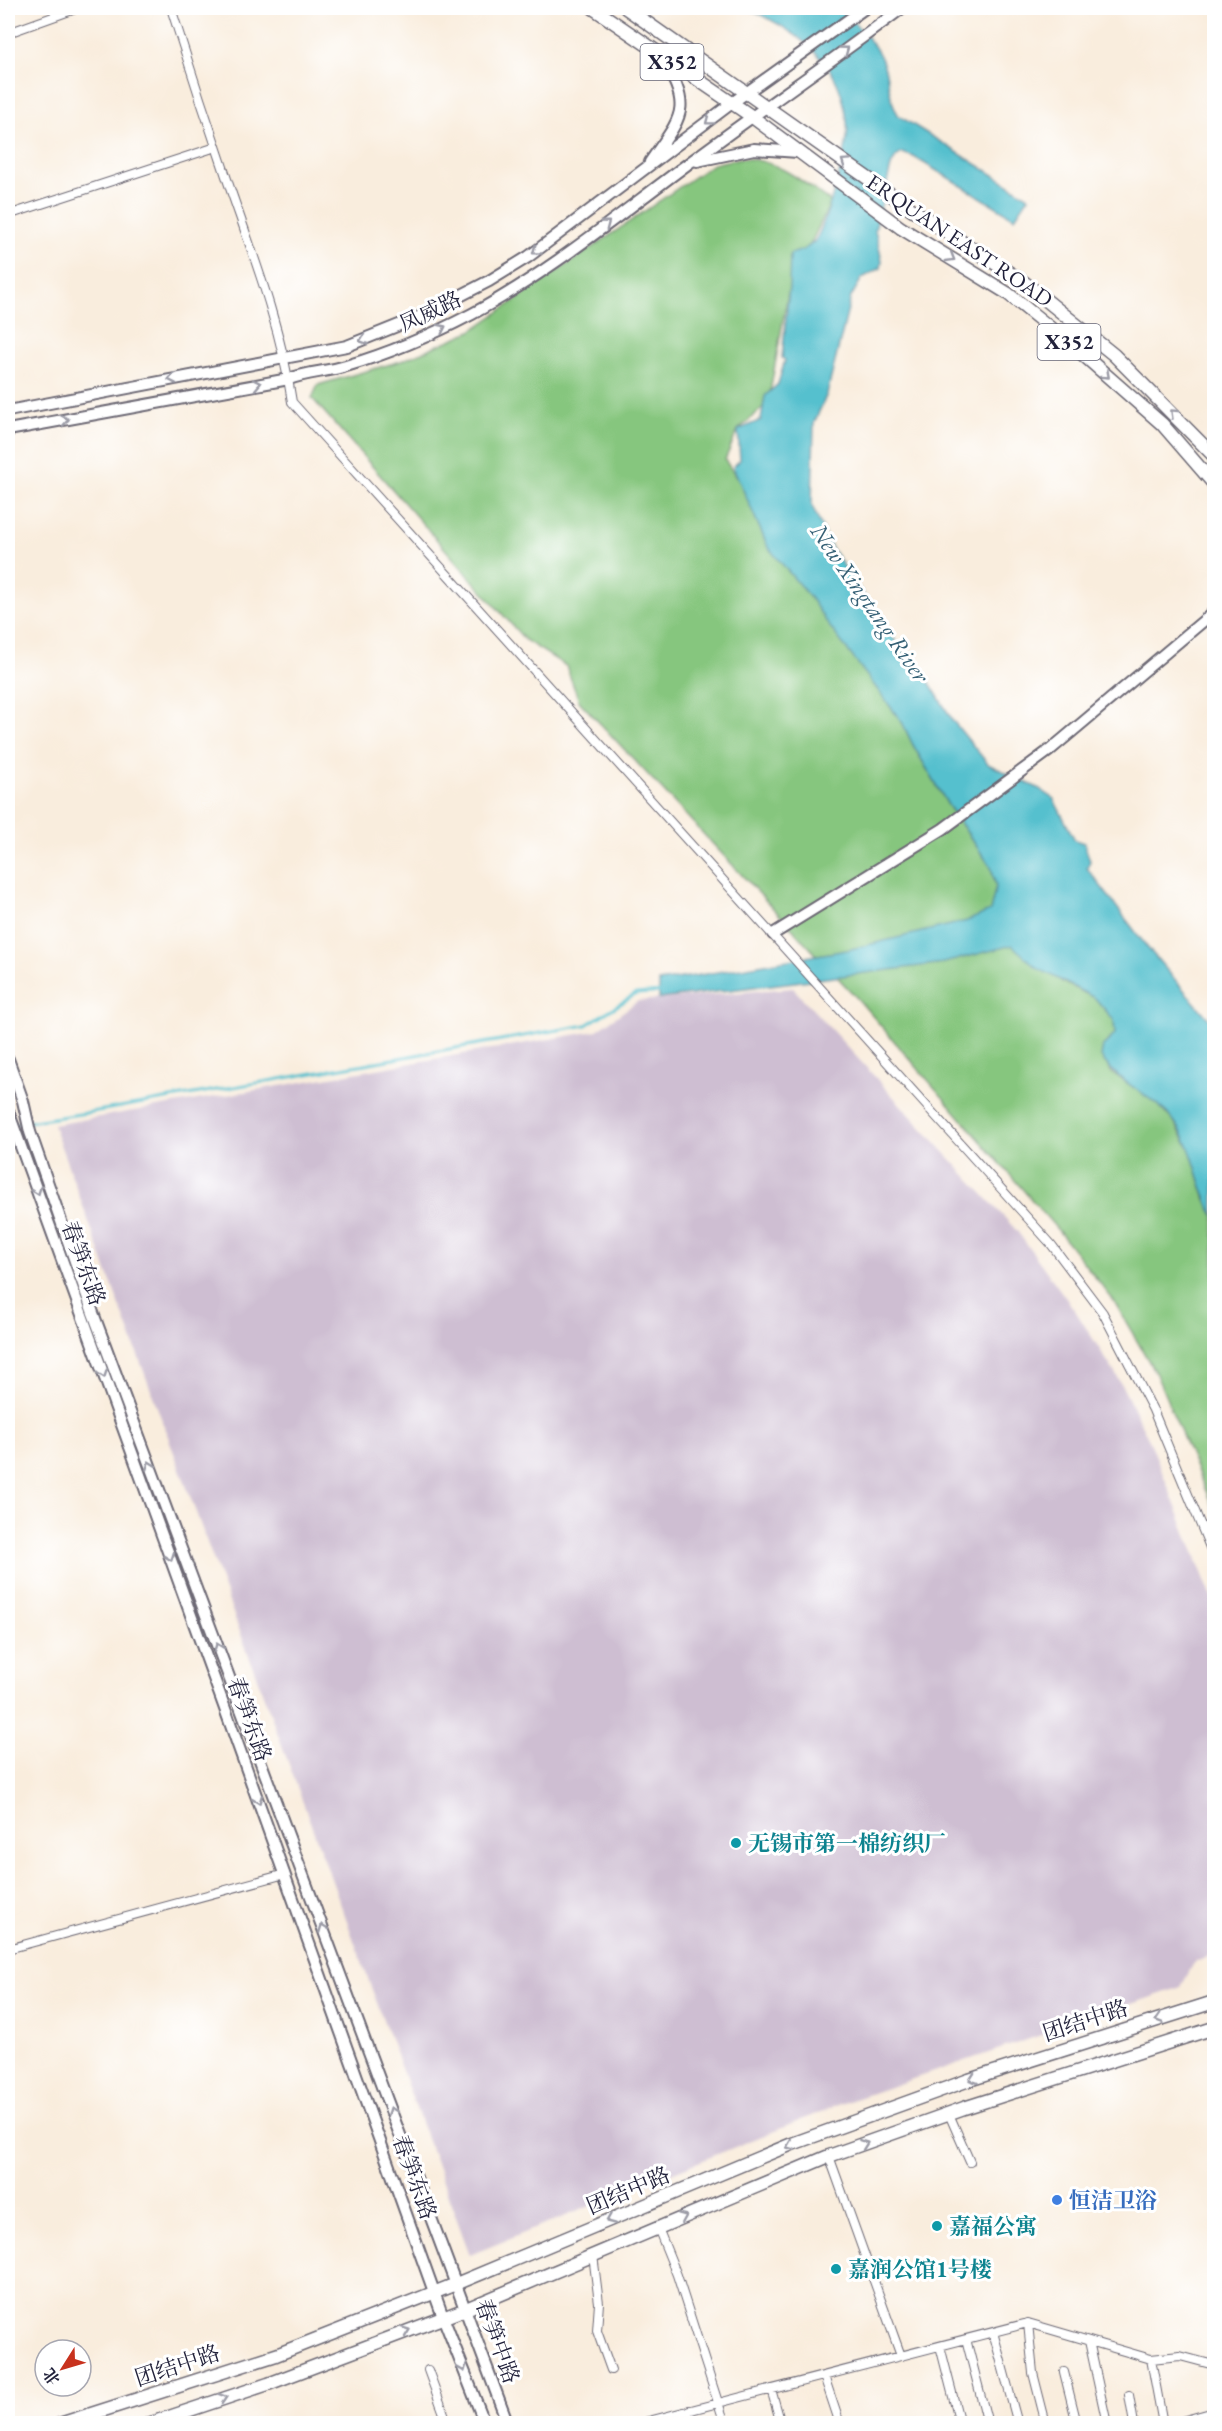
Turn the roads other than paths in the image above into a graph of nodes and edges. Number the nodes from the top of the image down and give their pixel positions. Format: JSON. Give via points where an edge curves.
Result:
{"nodes":[{"id":1,"x":78,"y":8,"type":"edge"},
{"id":2,"x":171,"y":8,"type":"edge"},
{"id":3,"x":593,"y":8,"type":"edge"},
{"id":4,"x":626,"y":8,"type":"edge"},
{"id":5,"x":864,"y":8,"type":"edge"},
{"id":6,"x":902,"y":8,"type":"edge"},
{"id":7,"x":8,"y":33,"type":"edge"},
{"id":8,"x":660,"y":54,"type":"junction"},
{"id":9,"x":747,"y":93,"type":"junction"},
{"id":10,"x":732,"y":103,"type":"junction"},
{"id":11,"x":766,"y":105,"type":"junction"},
{"id":12,"x":751,"y":116,"type":"junction"},
{"id":13,"x":216,"y":147,"type":"junction"},
{"id":14,"x":798,"y":152,"type":"junction"},
{"id":15,"x":685,"y":165,"type":"junction"},
{"id":16,"x":644,"y":170,"type":"junction"},
{"id":17,"x":8,"y":215,"type":"edge"},
{"id":18,"x":284,"y":357,"type":"junction"},
{"id":19,"x":289,"y":379,"type":"junction"},
{"id":20,"x":8,"y":411,"type":"edge"},
{"id":21,"x":8,"y":430,"type":"edge"},
{"id":22,"x":1215,"y":456,"type":"edge"},
{"id":23,"x":1215,"y":484,"type":"edge"},
{"id":24,"x":1215,"y":612,"type":"edge"},
{"id":25,"x":773,"y":934,"type":"junction"},
{"id":26,"x":8,"y":1059,"type":"edge"},
{"id":27,"x":8,"y":1111,"type":"edge"},
{"id":28,"x":1215,"y":1557,"type":"edge"},
{"id":29,"x":285,"y":1874,"type":"junction"},
{"id":30,"x":8,"y":1949,"type":"edge"},
{"id":31,"x":1215,"y":2002,"type":"edge"},
{"id":32,"x":1215,"y":2028,"type":"edge"},
{"id":33,"x":948,"y":2114,"type":"junction"},
{"id":34,"x":829,"y":2156,"type":"junction"},
{"id":35,"x":970,"y":2162,"type":"dead end"},
{"id":36,"x":658,"y":2228,"type":"junction"},
{"id":37,"x":593,"y":2255,"type":"junction"},
{"id":38,"x":456,"y":2284,"type":"junction"},
{"id":39,"x":435,"y":2292,"type":"junction"},
{"id":40,"x":466,"y":2309,"type":"junction"},
{"id":41,"x":443,"y":2317,"type":"junction"},
{"id":42,"x":1028,"y":2323,"type":"junction"},
{"id":43,"x":993,"y":2332,"type":"junction"},
{"id":44,"x":966,"y":2339,"type":"junction"},
{"id":45,"x":1089,"y":2341,"type":"junction"},
{"id":46,"x":940,"y":2346,"type":"junction"},
{"id":47,"x":901,"y":2356,"type":"junction"},
{"id":48,"x":1151,"y":2359,"type":"junction"},
{"id":49,"x":1215,"y":2365,"type":"edge"},
{"id":50,"x":428,"y":2370,"type":"dead end"},
{"id":51,"x":611,"y":2370,"type":"dead end"},
{"id":52,"x":1064,"y":2372,"type":"dead end"},
{"id":53,"x":824,"y":2376,"type":"junction"},
{"id":54,"x":771,"y":2389,"type":"junction"},
{"id":55,"x":1129,"y":2395,"type":"dead end"},
{"id":56,"x":719,"y":2402,"type":"junction"},
{"id":57,"x":689,"y":2410,"type":"junction"},
{"id":58,"x":1215,"y":2412,"type":"edge"},
{"id":59,"x":484,"y":2421,"type":"edge"},
{"id":60,"x":660,"y":2421,"type":"edge"},
{"id":61,"x":60,"y":2424,"type":"edge"},
{"id":62,"x":148,"y":2424,"type":"edge"},
{"id":63,"x":425,"y":2424,"type":"edge"},
{"id":64,"x":508,"y":2424,"type":"edge"},
{"id":65,"x":637,"y":2424,"type":"edge"},
{"id":66,"x":693,"y":2424,"type":"edge"},
{"id":67,"x":725,"y":2424,"type":"edge"},
{"id":68,"x":781,"y":2424,"type":"edge"},
{"id":69,"x":840,"y":2424,"type":"edge"},
{"id":70,"x":960,"y":2424,"type":"edge"},
{"id":71,"x":988,"y":2424,"type":"edge"},
{"id":72,"x":1018,"y":2424,"type":"edge"},
{"id":73,"x":1046,"y":2424,"type":"edge"},
{"id":74,"x":1077,"y":2424,"type":"edge"},
{"id":75,"x":1107,"y":2424,"type":"edge"},
{"id":76,"x":1134,"y":2424,"type":"edge"},
{"id":77,"x":1163,"y":2424,"type":"edge"},
{"id":78,"x":1171,"y":2424,"type":"edge"}],
"edges":[{"from":1,"to":7,"type":"street"},
{"from":2,"to":13,"type":"street"},
{"from":3,"to":8,"type":"main road","number":"X352"},
{"from":4,"to":9,"type":"main road","number":"X352"},
{"from":5,"to":9,"type":"main road","name":"凤威路"},
{"from":11,"to":6,"type":"main road","name":"凤威路","one_way":true},
{"from":8,"to":10,"type":"main road","number":"X352"},
{"from":8,"to":16,"type":"main road","via":[[678,85],[682,109],[674,128]]},
{"from":9,"to":10,"type":"main road","name":"凤威路"},
{"from":9,"to":11,"type":"main road","name":"ERQUAN EAST ROAD","number":"X352"},
{"from":10,"to":12,"type":"main road","number":"X352"},
{"from":10,"to":16,"type":"main road","name":"凤威路","one_way":true},
{"from":11,"to":12,"type":"main road","name":"凤威路"},
{"from":22,"to":11,"type":"main road","name":"ERQUAN EAST ROAD","number":"X352","one_way":true,"via":[[1114,355],[1024,283],[910,208]]},
{"from":12,"to":14,"type":"main road","name":"ERQUAN EAST ROAD","number":"X352"},
{"from":12,"to":15,"type":"main road","name":"凤威路"},
{"from":13,"to":17,"type":"street"},
{"from":13,"to":18,"type":"street","via":[[270,301]]},
{"from":14,"to":15,"type":"main road","via":[[754,149]]},
{"from":14,"to":23,"type":"main road","name":"ERQUAN EAST ROAD","number":"X352","one_way":true,"via":[[901,228],[1008,293],[1162,424]]},
{"from":19,"to":15,"type":"main road","name":"凤威路","one_way":true,"via":[[383,354],[471,314],[539,274]]},
{"from":16,"to":18,"type":"main road","name":"凤威路","one_way":true,"via":[[528,257],[452,301],[347,346]]},
{"from":18,"to":19,"type":"street"},
{"from":18,"to":20,"type":"main road","name":"凤威路","one_way":true},
{"from":21,"to":19,"type":"main road","name":"凤威路","one_way":true},
{"from":19,"to":25,"type":"street","via":[[292,402]]},
{"from":24,"to":25,"type":"main road","via":[[1050,750],[943,829]]},
{"from":25,"to":28,"type":"street","via":[[1051,1244],[1103,1313],[1153,1410]]},
{"from":38,"to":26,"type":"main road","name":"春笋东路","one_way":true,"via":[[93,1313]]},
{"from":27,"to":29,"type":"main road","name":"春笋东路","one_way":true},
{"from":29,"to":30,"type":"street"},
{"from":29,"to":39,"type":"main road","name":"春笋东路"},
{"from":31,"to":38,"type":"main road","name":"团结中路","one_way":true,"via":[[969,2080],[792,2144]]},
{"from":32,"to":33,"type":"main road","name":"团结中路"},
{"from":34,"to":33,"type":"main road","name":"团结中路","one_way":true},
{"from":33,"to":35,"type":"street"},
{"from":36,"to":34,"type":"main road","name":"团结中路","one_way":true},
{"from":34,"to":47,"type":"street"},
{"from":36,"to":37,"type":"main road","name":"团结中路"},
{"from":36,"to":56,"type":"street"},
{"from":37,"to":40,"type":"main road","name":"团结中路"},
{"from":37,"to":51,"type":"street","via":[[599,2303],[597,2331]]},
{"from":38,"to":39,"type":"main road","name":"团结中路"},
{"from":38,"to":40,"type":"main road","name":"春笋中路"},
{"from":39,"to":41,"type":"main road","name":"春笋东路"},
{"from":39,"to":61,"type":"main road","name":"团结中路","via":[[276,2355]]},
{"from":40,"to":41,"type":"main road","name":"团结中路"},
{"from":40,"to":64,"type":"main road","name":"春笋中路"},
{"from":41,"to":59,"type":"main road","name":"春笋中路","one_way":true},
{"from":62,"to":41,"type":"main road","name":"团结中路","one_way":true,"via":[[268,2384]]},
{"from":42,"to":43,"type":"street"},
{"from":42,"to":45,"type":"street"},
{"from":42,"to":73,"type":"street","via":[[1033,2373]]},
{"from":43,"to":44,"type":"street"},
{"from":43,"to":72,"type":"street"},
{"from":44,"to":46,"type":"street"},
{"from":44,"to":71,"type":"street"},
{"from":45,"to":48,"type":"street"},
{"from":45,"to":75,"type":"street"},
{"from":46,"to":47,"type":"street"},
{"from":46,"to":70,"type":"street"},
{"from":47,"to":53,"type":"street"},
{"from":48,"to":49,"type":"street","via":[[1180,2356]]},
{"from":48,"to":77,"type":"street"},
{"from":50,"to":63,"type":"street","via":[[446,2419]]},
{"from":52,"to":74,"type":"street"},
{"from":53,"to":54,"type":"street"},
{"from":53,"to":69,"type":"street"},
{"from":54,"to":56,"type":"street"},
{"from":54,"to":68,"type":"street"},
{"from":55,"to":76,"type":"street"},
{"from":56,"to":57,"type":"street"},
{"from":56,"to":67,"type":"street"},
{"from":57,"to":60,"type":"street"},
{"from":57,"to":66,"type":"street"},
{"from":58,"to":78,"type":"street"},
{"from":60,"to":65,"type":"street"}]}
